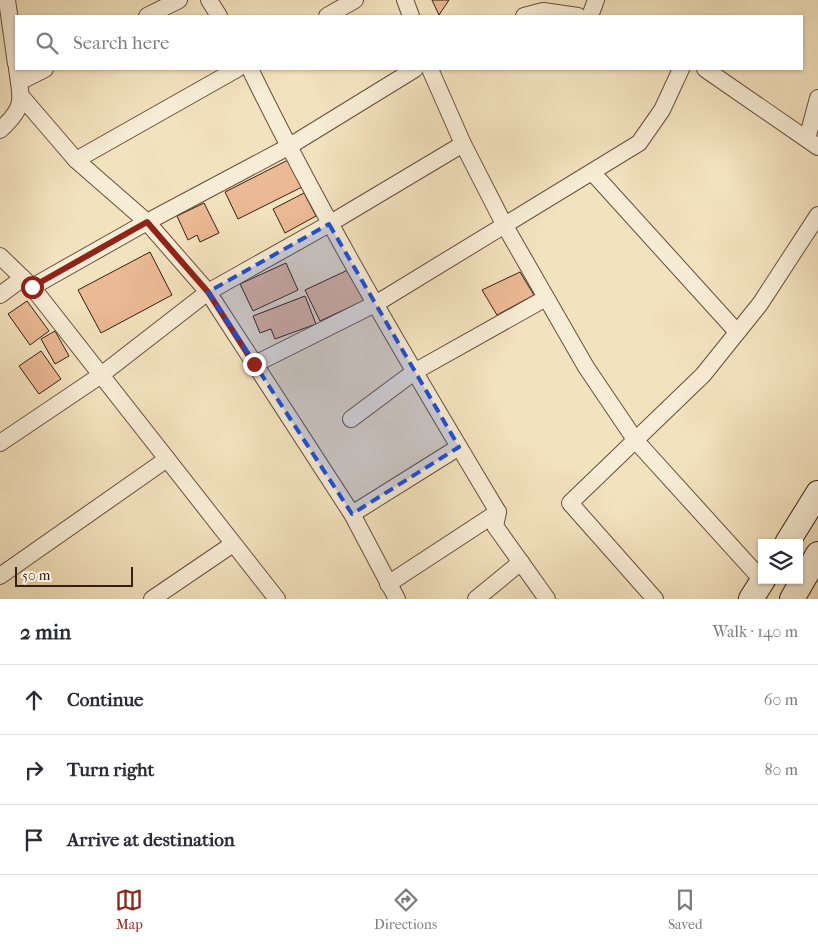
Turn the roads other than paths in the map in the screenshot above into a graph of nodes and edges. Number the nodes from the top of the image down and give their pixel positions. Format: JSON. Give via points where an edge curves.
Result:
{"nodes":[{"id":1,"x":7,"y":0,"type":"edge"},
{"id":2,"x":179,"y":0,"type":"edge"},
{"id":3,"x":209,"y":0,"type":"edge"},
{"id":4,"x":355,"y":0,"type":"edge"},
{"id":5,"x":596,"y":0,"type":"edge"},
{"id":6,"x":149,"y":15,"type":"edge"},
{"id":7,"x":218,"y":15,"type":"edge"},
{"id":8,"x":329,"y":15,"type":"edge"},
{"id":9,"x":528,"y":15,"type":"edge"},
{"id":10,"x":571,"y":15,"type":"edge"},
{"id":11,"x":590,"y":15,"type":"edge"},
{"id":12,"x":15,"y":57,"type":"edge"},
{"id":13,"x":43,"y":70,"type":"edge"},
{"id":14,"x":235,"y":70,"type":"edge"},
{"id":15,"x":250,"y":70,"type":"edge"},
{"id":16,"x":413,"y":70,"type":"edge"},
{"id":17,"x":430,"y":70,"type":"edge"},
{"id":18,"x":681,"y":70,"type":"edge"},
{"id":19,"x":706,"y":70,"type":"edge"},
{"id":20,"x":19,"y":82,"type":"edge"},
{"id":21,"x":818,"y":98,"type":"edge"},
{"id":22,"x":0,"y":130,"type":"edge"},
{"id":23,"x":812,"y":143,"type":"edge"},
{"id":24,"x":463,"y":144,"type":"junction"},
{"id":25,"x":288,"y":147,"type":"junction"},
{"id":26,"x":76,"y":160,"type":"junction"},
{"id":27,"x":592,"y":172,"type":"junction"},
{"id":28,"x":818,"y":215,"type":"edge"},
{"id":29,"x":147,"y":222,"type":"junction"},
{"id":30,"x":329,"y":224,"type":"junction"},
{"id":31,"x":505,"y":226,"type":"junction"},
{"id":32,"x":0,"y":256,"type":"edge"},
{"id":33,"x":27,"y":282,"type":"junction"},
{"id":34,"x":208,"y":292,"type":"junction"},
{"id":35,"x":0,"y":295,"type":"edge"},
{"id":36,"x":546,"y":298,"type":"junction"},
{"id":37,"x":377,"y":304,"type":"junction"},
{"id":38,"x":738,"y":332,"type":"junction"},
{"id":39,"x":254,"y":364,"type":"junction"},
{"id":40,"x":414,"y":372,"type":"junction"},
{"id":41,"x":101,"y":375,"type":"junction"},
{"id":42,"x":351,"y":419,"type":"dead end"},
{"id":43,"x":636,"y":441,"type":"junction"},
{"id":44,"x":0,"y":443,"type":"edge"},
{"id":45,"x":459,"y":447,"type":"junction"},
{"id":46,"x":168,"y":460,"type":"junction"},
{"id":47,"x":818,"y":493,"type":"edge"},
{"id":48,"x":498,"y":512,"type":"junction"},
{"id":49,"x":352,"y":514,"type":"junction"},
{"id":50,"x":789,"y":539,"type":"edge"},
{"id":51,"x":233,"y":544,"type":"junction"},
{"id":52,"x":818,"y":554,"type":"edge"},
{"id":53,"x":521,"y":562,"type":"junction"},
{"id":54,"x":0,"y":576,"type":"edge"},
{"id":55,"x":388,"y":584,"type":"junction"},
{"id":56,"x":759,"y":587,"type":"edge"},
{"id":57,"x":800,"y":595,"type":"edge"},
{"id":58,"x":152,"y":599,"type":"edge"},
{"id":59,"x":277,"y":599,"type":"edge"},
{"id":60,"x":397,"y":599,"type":"edge"},
{"id":61,"x":476,"y":599,"type":"edge"},
{"id":62,"x":547,"y":599,"type":"edge"},
{"id":63,"x":654,"y":599,"type":"edge"}],
"edges":[{"from":1,"to":12,"type":"street"},
{"from":2,"to":6,"type":"street"},
{"from":3,"to":7,"type":"street"},
{"from":4,"to":8,"type":"street"},
{"from":5,"to":11,"type":"street"},
{"from":9,"to":10,"type":"street","via":[[543,11]]},
{"from":13,"to":20,"type":"street"},
{"from":14,"to":26,"type":"street"},
{"from":15,"to":25,"type":"street"},
{"from":16,"to":25,"type":"street"},
{"from":17,"to":24,"type":"street"},
{"from":18,"to":27,"type":"street","via":[[662,110],[639,143]]},
{"from":19,"to":23,"type":"street"},
{"from":20,"to":22,"type":"street","via":[[17,115]]},
{"from":20,"to":26,"type":"street"},
{"from":21,"to":23,"type":"street"},
{"from":24,"to":30,"type":"street"},
{"from":24,"to":31,"type":"street"},
{"from":25,"to":29,"type":"street"},
{"from":25,"to":30,"type":"street"},
{"from":26,"to":29,"type":"street"},
{"from":27,"to":31,"type":"street"},
{"from":27,"to":38,"type":"street"},
{"from":28,"to":38,"type":"street"},
{"from":29,"to":33,"type":"street"},
{"from":29,"to":34,"type":"street"},
{"from":30,"to":34,"type":"street"},
{"from":30,"to":37,"type":"street"},
{"from":31,"to":36,"type":"street"},
{"from":31,"to":37,"type":"street"},
{"from":32,"to":33,"type":"street"},
{"from":33,"to":35,"type":"street"},
{"from":33,"to":41,"type":"street"},
{"from":34,"to":39,"type":"street"},
{"from":34,"to":41,"type":"street"},
{"from":36,"to":40,"type":"street"},
{"from":36,"to":43,"type":"street","via":[[586,367]]},
{"from":37,"to":39,"type":"street"},
{"from":37,"to":40,"type":"street"},
{"from":38,"to":43,"type":"street","via":[[703,375]]},
{"from":39,"to":49,"type":"street"},
{"from":40,"to":42,"type":"street"},
{"from":40,"to":45,"type":"street"},
{"from":41,"to":44,"type":"street"},
{"from":41,"to":46,"type":"street"},
{"from":43,"to":56,"type":"street"},
{"from":43,"to":63,"type":"street","via":[[570,503]]},
{"from":45,"to":48,"type":"street"},
{"from":45,"to":49,"type":"street"},
{"from":46,"to":51,"type":"street"},
{"from":46,"to":54,"type":"street"},
{"from":47,"to":50,"type":"street"},
{"from":48,"to":53,"type":"street","via":[[495,526]]},
{"from":48,"to":55,"type":"street"},
{"from":49,"to":55,"type":"street"},
{"from":51,"to":58,"type":"street"},
{"from":51,"to":59,"type":"street"},
{"from":52,"to":57,"type":"street"},
{"from":53,"to":61,"type":"street"},
{"from":53,"to":62,"type":"street"},
{"from":55,"to":60,"type":"street"}]}
